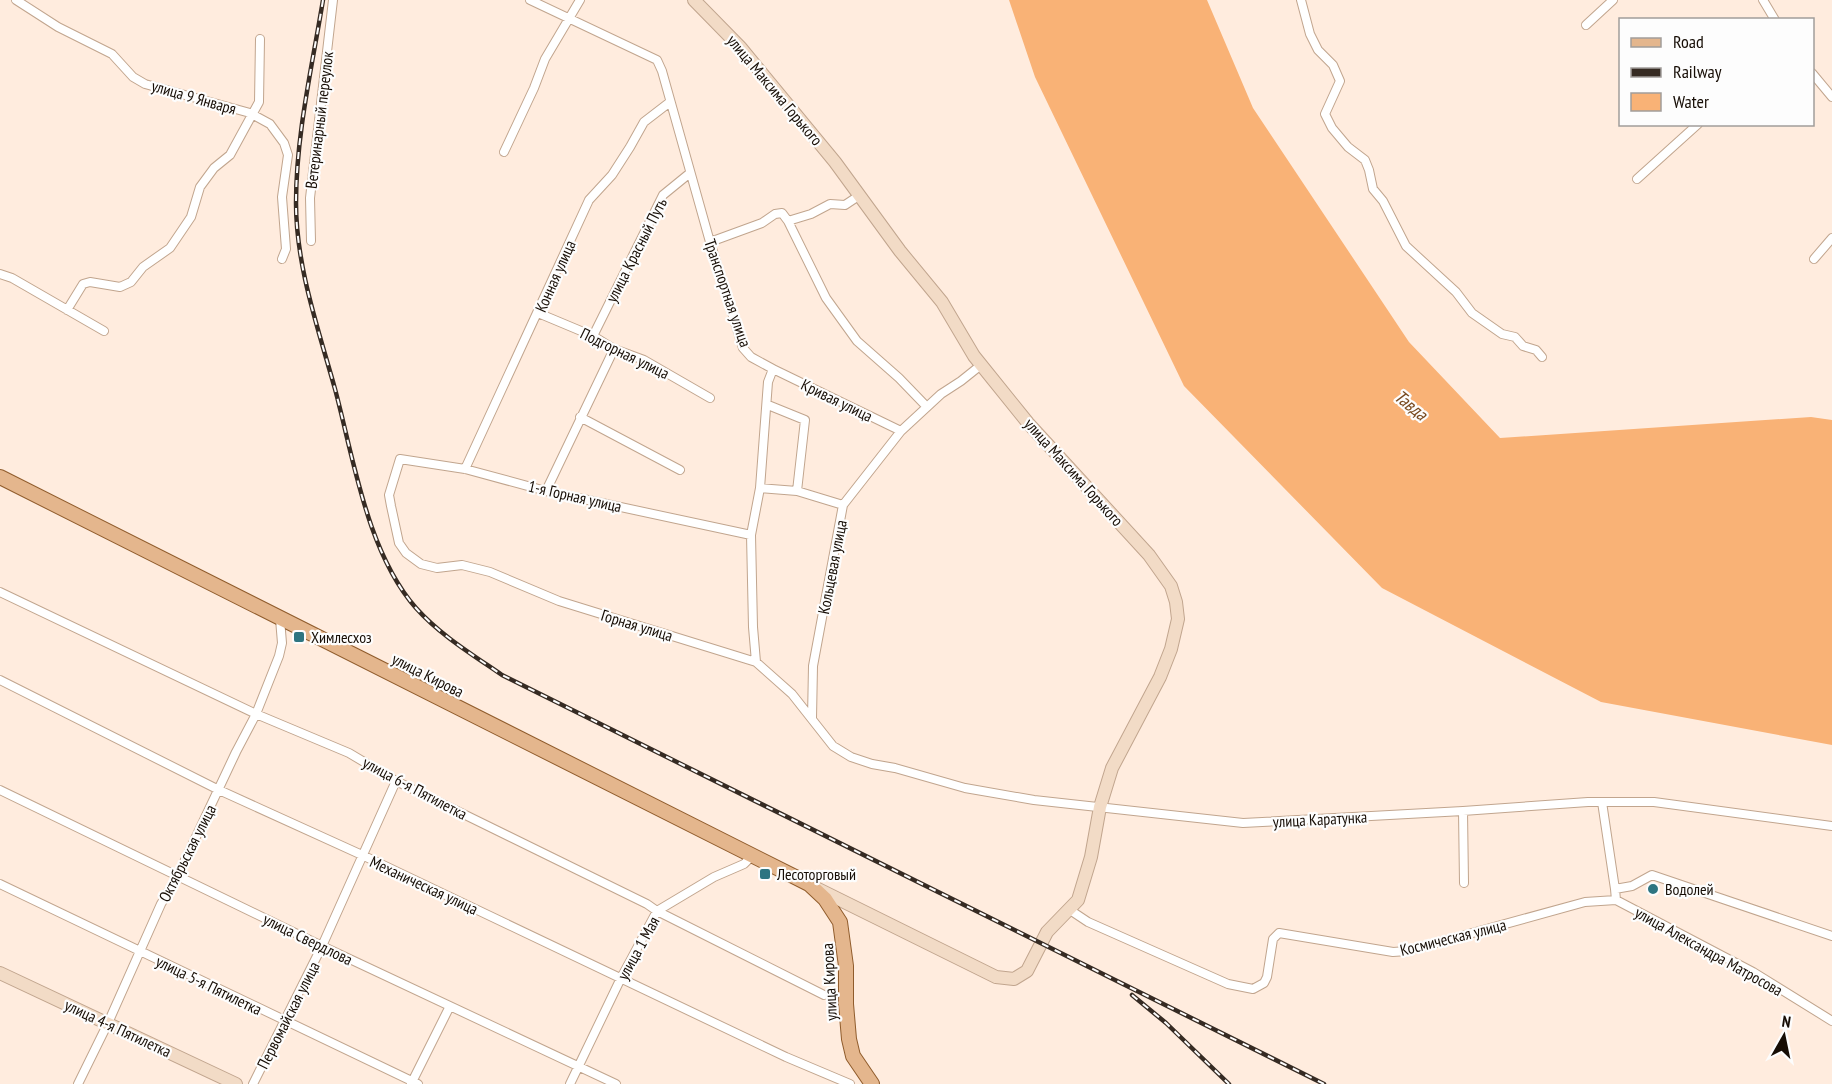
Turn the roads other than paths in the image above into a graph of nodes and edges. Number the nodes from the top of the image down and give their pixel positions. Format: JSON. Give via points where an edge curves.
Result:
{"nodes":[{"id":1,"x":16,"y":0,"type":"edge"},
{"id":2,"x":333,"y":0,"type":"edge"},
{"id":3,"x":530,"y":0,"type":"edge"},
{"id":4,"x":580,"y":0,"type":"edge"},
{"id":5,"x":694,"y":0,"type":"edge"},
{"id":6,"x":1301,"y":0,"type":"edge"},
{"id":7,"x":1613,"y":0,"type":"edge"},
{"id":8,"x":1763,"y":0,"type":"edge"},
{"id":9,"x":569,"y":18,"type":"junction"},
{"id":10,"x":1774,"y":18,"type":"edge"},
{"id":11,"x":1586,"y":25,"type":"dead end"},
{"id":12,"x":260,"y":39,"type":"dead end"},
{"id":13,"x":1814,"y":75,"type":"edge"},
{"id":14,"x":1832,"y":97,"type":"edge"},
{"id":15,"x":670,"y":102,"type":"junction"},
{"id":16,"x":253,"y":115,"type":"junction"},
{"id":17,"x":1696,"y":126,"type":"edge"},
{"id":18,"x":504,"y":152,"type":"dead end"},
{"id":19,"x":690,"y":173,"type":"junction"},
{"id":20,"x":1637,"y":179,"type":"dead end"},
{"id":21,"x":860,"y":195,"type":"junction"},
{"id":22,"x":788,"y":221,"type":"junction"},
{"id":23,"x":1832,"y":238,"type":"edge"},
{"id":24,"x":311,"y":241,"type":"dead end"},
{"id":25,"x":710,"y":242,"type":"junction"},
{"id":26,"x":282,"y":259,"type":"dead end"},
{"id":27,"x":1814,"y":259,"type":"dead end"},
{"id":28,"x":0,"y":274,"type":"edge"},
{"id":29,"x":66,"y":310,"type":"junction"},
{"id":30,"x":538,"y":313,"type":"junction"},
{"id":31,"x":104,"y":331,"type":"dead end"},
{"id":32,"x":593,"y":336,"type":"junction"},
{"id":33,"x":614,"y":349,"type":"junction"},
{"id":34,"x":1542,"y":357,"type":"dead end"},
{"id":35,"x":981,"y":364,"type":"junction"},
{"id":36,"x":772,"y":369,"type":"junction"},
{"id":37,"x":710,"y":398,"type":"dead end"},
{"id":38,"x":768,"y":405,"type":"junction"},
{"id":39,"x":927,"y":407,"type":"junction"},
{"id":40,"x":580,"y":417,"type":"junction"},
{"id":41,"x":900,"y":431,"type":"junction"},
{"id":42,"x":465,"y":469,"type":"junction"},
{"id":43,"x":680,"y":470,"type":"dead end"},
{"id":44,"x":0,"y":477,"type":"edge"},
{"id":45,"x":760,"y":488,"type":"junction"},
{"id":46,"x":546,"y":491,"type":"junction"},
{"id":47,"x":797,"y":491,"type":"junction"},
{"id":48,"x":843,"y":505,"type":"junction"},
{"id":49,"x":751,"y":535,"type":"junction"},
{"id":50,"x":426,"y":566,"type":"joint"},
{"id":51,"x":0,"y":591,"type":"edge"},
{"id":52,"x":280,"y":619,"type":"junction"},
{"id":53,"x":756,"y":662,"type":"junction"},
{"id":54,"x":0,"y":680,"type":"edge"},
{"id":55,"x":256,"y":714,"type":"junction"},
{"id":56,"x":812,"y":718,"type":"junction"},
{"id":57,"x":821,"y":732,"type":"joint"},
{"id":58,"x":396,"y":781,"type":"junction"},
{"id":59,"x":0,"y":790,"type":"edge"},
{"id":60,"x":219,"y":790,"type":"junction"},
{"id":61,"x":1602,"y":802,"type":"junction"},
{"id":62,"x":1100,"y":807,"type":"junction"},
{"id":63,"x":1463,"y":811,"type":"junction"},
{"id":64,"x":1832,"y":825,"type":"edge"},
{"id":65,"x":362,"y":855,"type":"junction"},
{"id":66,"x":752,"y":856,"type":"junction"},
{"id":67,"x":178,"y":875,"type":"junction"},
{"id":68,"x":1464,"y":883,"type":"dead end"},
{"id":69,"x":0,"y":884,"type":"edge"},
{"id":70,"x":809,"y":884,"type":"junction"},
{"id":71,"x":1615,"y":889,"type":"junction"},
{"id":72,"x":1616,"y":900,"type":"junction"},
{"id":73,"x":1070,"y":910,"type":"junction"},
{"id":74,"x":657,"y":911,"type":"junction"},
{"id":75,"x":1832,"y":936,"type":"edge"},
{"id":76,"x":322,"y":946,"type":"junction"},
{"id":77,"x":139,"y":951,"type":"junction"},
{"id":78,"x":0,"y":973,"type":"edge"},
{"id":79,"x":996,"y":977,"type":"joint"},
{"id":80,"x":621,"y":978,"type":"junction"},
{"id":81,"x":824,"y":994,"type":"dead end"},
{"id":82,"x":450,"y":1006,"type":"junction"},
{"id":83,"x":285,"y":1021,"type":"junction"},
{"id":84,"x":1832,"y":1021,"type":"edge"},
{"id":85,"x":108,"y":1023,"type":"junction"},
{"id":86,"x":579,"y":1066,"type":"junction"},
{"id":87,"x":414,"y":1083,"type":"edge"},
{"id":88,"x":78,"y":1084,"type":"edge"},
{"id":89,"x":236,"y":1084,"type":"edge"},
{"id":90,"x":253,"y":1084,"type":"edge"},
{"id":91,"x":570,"y":1084,"type":"edge"},
{"id":92,"x":616,"y":1084,"type":"edge"},
{"id":93,"x":850,"y":1084,"type":"edge"},
{"id":94,"x":872,"y":1084,"type":"edge"}],
"edges":[{"from":1,"to":16,"type":"street","name":"улица 9 Января","via":[[112,54],[145,84]]},
{"from":2,"to":24,"type":"street","name":"Ветеринарный переулок","via":[[310,198]]},
{"from":3,"to":9,"type":"street"},
{"from":4,"to":9,"type":"street"},
{"from":5,"to":21,"type":"street","name":"улица Максима Горького","via":[[741,48]]},
{"from":6,"to":34,"type":"street","via":[[1310,34],[1340,81],[1325,114],[1347,147],[1365,160],[1373,189],[1406,246],[1456,292],[1472,313],[1502,334],[1515,336]]},
{"from":7,"to":11,"type":"street"},
{"from":8,"to":10,"type":"street"},
{"from":9,"to":15,"type":"street","name":"Транспортная улица","via":[[657,60]]},
{"from":9,"to":18,"type":"street","via":[[545,58]]},
{"from":12,"to":16,"type":"street","name":"улица 9 Января","via":[[259,102]]},
{"from":13,"to":14,"type":"street"},
{"from":15,"to":19,"type":"street","name":"Транспортная улица"},
{"from":15,"to":30,"type":"street","name":"Конная улица","via":[[644,122],[612,175],[589,200]]},
{"from":16,"to":26,"type":"street","name":"улица 9 Января","via":[[270,124],[288,155],[282,197],[286,249]]},
{"from":16,"to":29,"type":"street","name":"улица 9 Января","via":[[230,155],[200,187],[191,217],[170,248],[120,287],[83,284]]},
{"from":17,"to":20,"type":"street"},
{"from":19,"to":25,"type":"street","name":"Транспортная улица"},
{"from":19,"to":32,"type":"street","name":"улица Красный Путь","via":[[663,195]]},
{"from":21,"to":22,"type":"street","via":[[845,205],[830,204]]},
{"from":21,"to":35,"type":"street","name":"улица Максима Горького","via":[[942,302]]},
{"from":22,"to":25,"type":"street","via":[[782,213],[775,214],[762,223]]},
{"from":22,"to":39,"type":"street","via":[[826,298],[857,341]]},
{"from":23,"to":27,"type":"street"},
{"from":25,"to":36,"type":"street","name":"Транспортная улица","via":[[743,348]]},
{"from":28,"to":29,"type":"street"},
{"from":29,"to":31,"type":"street"},
{"from":30,"to":32,"type":"street","name":"Подгорная улица"},
{"from":30,"to":42,"type":"street","name":"Конная улица"},
{"from":32,"to":33,"type":"street","name":"Подгорная улица"},
{"from":33,"to":37,"type":"street","name":"Подгорная улица","via":[[645,360]]},
{"from":33,"to":40,"type":"street"},
{"from":35,"to":39,"type":"street","name":"Кольцевая улица"},
{"from":35,"to":62,"type":"street","name":"улица Максима Горького","via":[[1028,423],[1149,555],[1171,586],[1176,602],[1178,619],[1171,650],[1112,768]]},
{"from":36,"to":38,"type":"street"},
{"from":36,"to":41,"type":"street","name":"Кривая улица"},
{"from":38,"to":45,"type":"street"},
{"from":38,"to":47,"type":"street","via":[[805,420]]},
{"from":39,"to":41,"type":"street","name":"Кольцевая улица"},
{"from":40,"to":43,"type":"street"},
{"from":40,"to":46,"type":"street"},
{"from":41,"to":48,"type":"street","name":"Кольцевая улица"},
{"from":42,"to":46,"type":"street","name":"1-я Горная улица"},
{"from":42,"to":50,"type":"street","name":"1-я Горная улица","via":[[400,459],[389,495],[399,543],[406,553]]},
{"from":44,"to":52,"type":"main road","name":"улица Кирова"},
{"from":45,"to":47,"type":"street"},
{"from":45,"to":49,"type":"street"},
{"from":46,"to":49,"type":"street","name":"1-я Горная улица"},
{"from":47,"to":48,"type":"street"},
{"from":48,"to":56,"type":"street","name":"Кольцевая улица","via":[[813,666]]},
{"from":49,"to":53,"type":"street"},
{"from":50,"to":53,"type":"street","name":"Горная улица","via":[[462,565],[490,572],[559,601]]},
{"from":51,"to":55,"type":"street","name":"улица 6-я Пятилетка"},
{"from":52,"to":55,"type":"street","name":"Октябрьская улица","via":[[279,656]]},
{"from":52,"to":66,"type":"main road","name":"улица Кирова"},
{"from":53,"to":56,"type":"street","name":"Горная улица"},
{"from":54,"to":60,"type":"street","name":"Механическая улица"},
{"from":55,"to":58,"type":"street","name":"улица 6-я Пятилетка","via":[[349,753]]},
{"from":55,"to":60,"type":"street","name":"Октябрьская улица"},
{"from":56,"to":57,"type":"street","name":"Горная улица"},
{"from":57,"to":62,"type":"street","name":"улица Каратунка","via":[[833,746],[872,764],[965,788]]},
{"from":58,"to":65,"type":"street","name":"Первомайская улица"},
{"from":58,"to":74,"type":"street","name":"улица 6-я Пятилетка"},
{"from":59,"to":67,"type":"street","name":"улица Свердлова"},
{"from":60,"to":65,"type":"street","name":"Механическая улица"},
{"from":60,"to":67,"type":"street","name":"Октябрьская улица"},
{"from":61,"to":63,"type":"street","name":"улица Каратунка"},
{"from":61,"to":64,"type":"street","name":"улица Каратунка","via":[[1654,802]]},
{"from":61,"to":71,"type":"street"},
{"from":62,"to":63,"type":"street","name":"улица Каратунка","via":[[1243,823]]},
{"from":62,"to":73,"type":"street","name":"улица Максима Горького","via":[[1092,857],[1078,900]]},
{"from":63,"to":68,"type":"street"},
{"from":65,"to":76,"type":"street","name":"Первомайская улица"},
{"from":65,"to":80,"type":"street","name":"Механическая улица"},
{"from":66,"to":70,"type":"main road","name":"улица Кирова"},
{"from":66,"to":74,"type":"street","name":"улица 1 Мая"},
{"from":67,"to":76,"type":"street","name":"улица Свердлова"},
{"from":67,"to":77,"type":"street","name":"Октябрьская улица"},
{"from":69,"to":77,"type":"street","name":"улица 5-я Пятилетка"},
{"from":70,"to":79,"type":"street","name":"улица Кирова"},
{"from":70,"to":94,"type":"main road","name":"улица Кирова","via":[[840,921],[849,1039],[853,1056]]},
{"from":71,"to":72,"type":"street"},
{"from":71,"to":75,"type":"street","via":[[1632,886],[1652,875]]},
{"from":72,"to":73,"type":"street","name":"Космическая улица","via":[[1585,902],[1407,951],[1279,933],[1274,939],[1267,977],[1253,989],[1228,984],[1088,922]]},
{"from":72,"to":84,"type":"street","name":"улица Александра Матросова","via":[[1753,972]]},
{"from":73,"to":79,"type":"street","name":"улица Максима Горького","via":[[1047,932],[1027,971],[1014,979]]},
{"from":74,"to":80,"type":"street","name":"улица 1 Мая"},
{"from":74,"to":81,"type":"street","name":"улица 6-я Пятилетка"},
{"from":76,"to":82,"type":"street","name":"улица Свердлова"},
{"from":76,"to":83,"type":"street","name":"Первомайская улица"},
{"from":77,"to":83,"type":"street","name":"улица 5-я Пятилетка"},
{"from":77,"to":85,"type":"street","name":"Октябрьская улица"},
{"from":78,"to":85,"type":"street","name":"улица 4-я Пятилетка"},
{"from":80,"to":86,"type":"street","name":"улица 1 Мая"},
{"from":80,"to":93,"type":"street","name":"Механическая улица"},
{"from":82,"to":86,"type":"street","name":"улица Свердлова"},
{"from":82,"to":87,"type":"street"},
{"from":83,"to":87,"type":"street","name":"улица 5-я Пятилетка"},
{"from":83,"to":90,"type":"street","name":"Первомайская улица"},
{"from":85,"to":88,"type":"street","name":"Октябрьская улица"},
{"from":85,"to":89,"type":"street","name":"улица 4-я Пятилетка"},
{"from":86,"to":91,"type":"street","name":"улица 1 Мая"},
{"from":86,"to":92,"type":"street","name":"улица Свердлова"}]}
